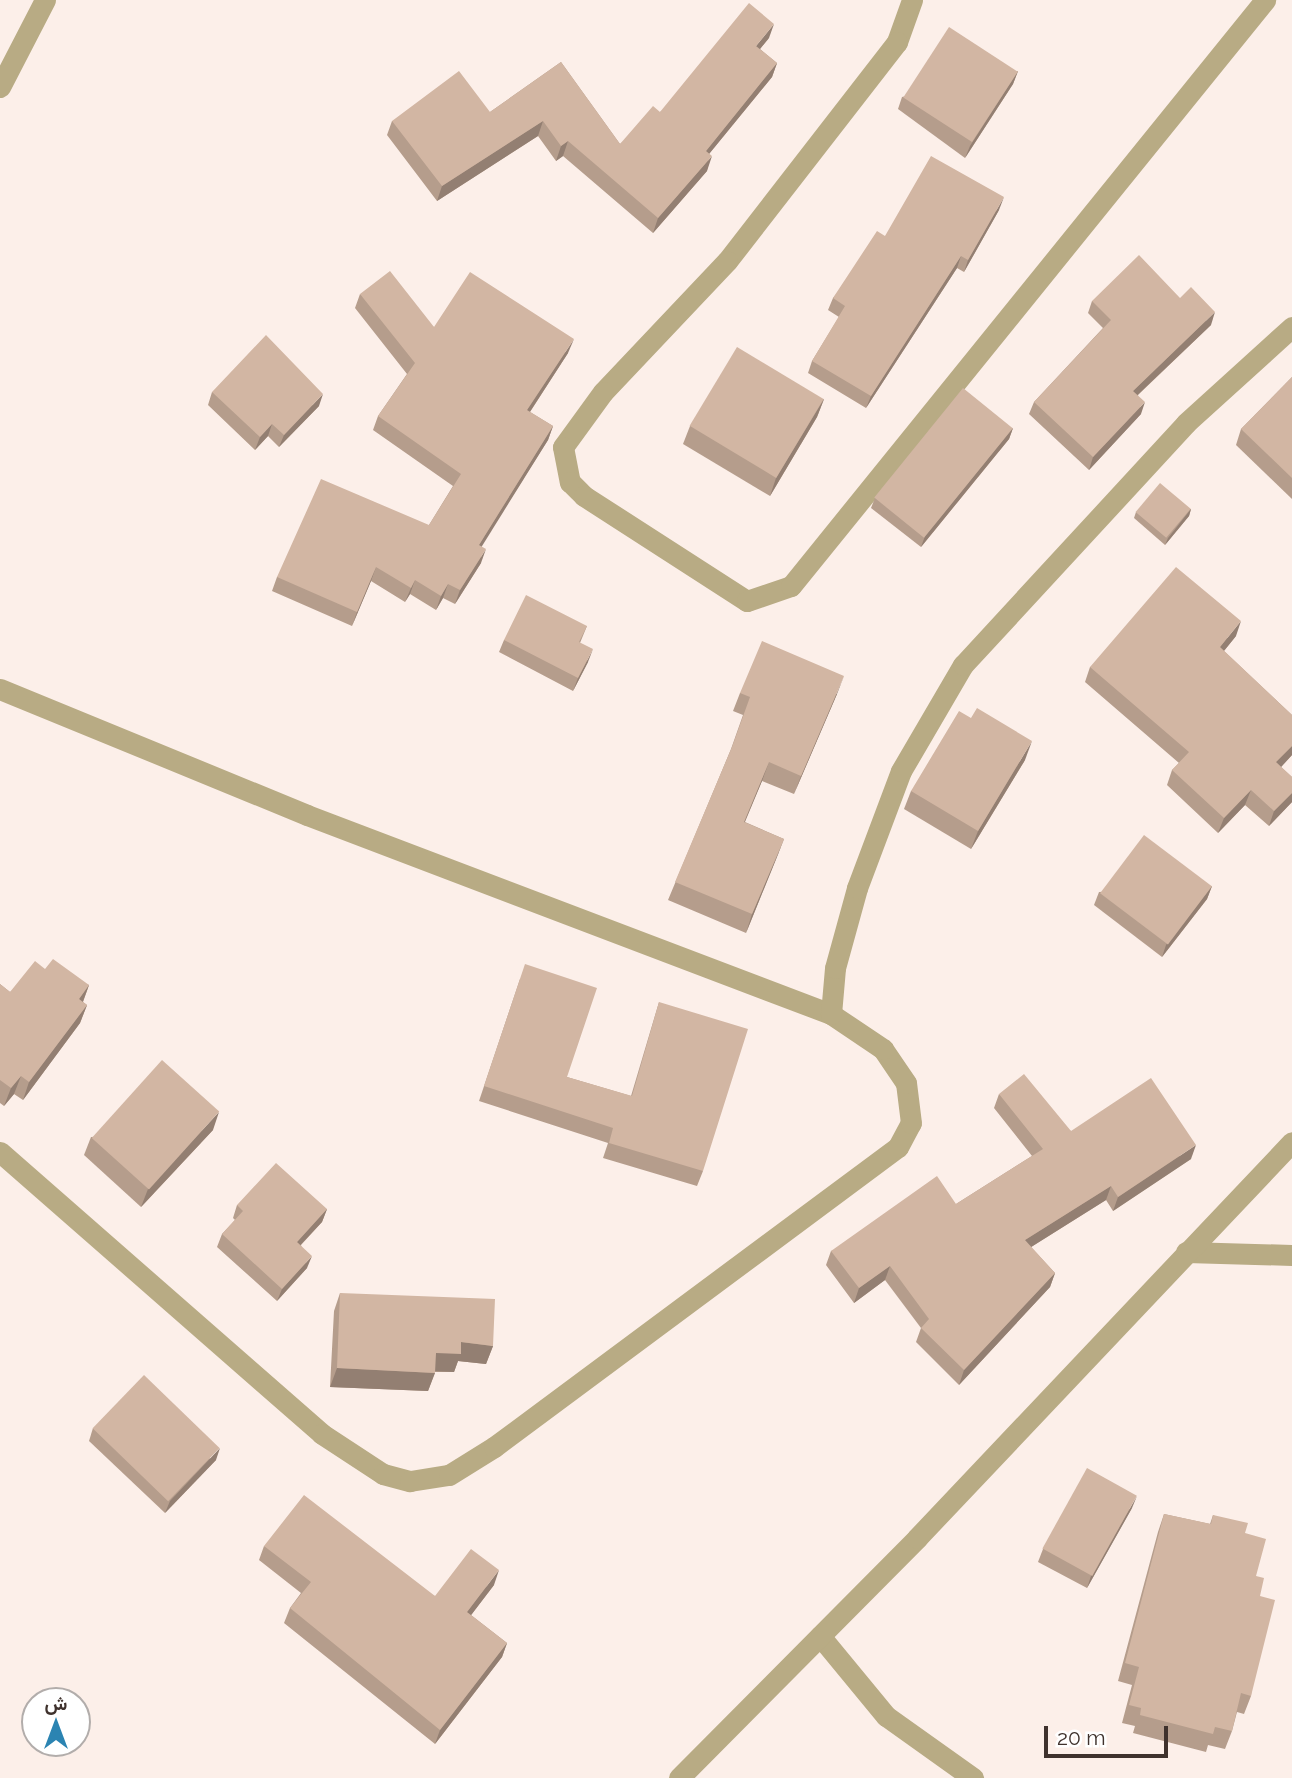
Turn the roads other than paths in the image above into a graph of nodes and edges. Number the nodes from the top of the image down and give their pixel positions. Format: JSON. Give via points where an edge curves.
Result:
{"nodes":[{"id":1,"x":45,"y":0,"type":"edge"},
{"id":2,"x":912,"y":0,"type":"edge"},
{"id":3,"x":1265,"y":0,"type":"edge"},
{"id":4,"x":0,"y":87,"type":"edge"},
{"id":5,"x":1292,"y":327,"type":"edge"},
{"id":6,"x":0,"y":690,"type":"edge"},
{"id":7,"x":831,"y":1014,"type":"junction"},
{"id":8,"x":1292,"y":1142,"type":"edge"},
{"id":9,"x":0,"y":1152,"type":"edge"},
{"id":10,"x":1186,"y":1252,"type":"junction"},
{"id":11,"x":1292,"y":1255,"type":"edge"},
{"id":12,"x":820,"y":1636,"type":"junction"},
{"id":13,"x":679,"y":1778,"type":"edge"},
{"id":14,"x":973,"y":1778,"type":"edge"}],
"edges":[{"from":1,"to":4,"type":"street"},
{"from":2,"to":3,"type":"street","via":[[897,42],[727,261],[603,392],[563,447],[570,482],[584,496],[747,601],[791,586]]},
{"from":5,"to":7,"type":"street","via":[[1186,423],[963,664],[896,784],[856,888],[835,968]]},
{"from":6,"to":7,"type":"street","via":[[307,815]]},
{"from":7,"to":9,"type":"street","via":[[884,1049],[906,1083],[911,1123],[898,1147],[449,1475],[410,1481],[383,1474],[322,1434]]},
{"from":8,"to":10,"type":"street"},
{"from":10,"to":11,"type":"street"},
{"from":10,"to":12,"type":"street"},
{"from":12,"to":13,"type":"street"},
{"from":12,"to":14,"type":"street","via":[[886,1716]]}]}
